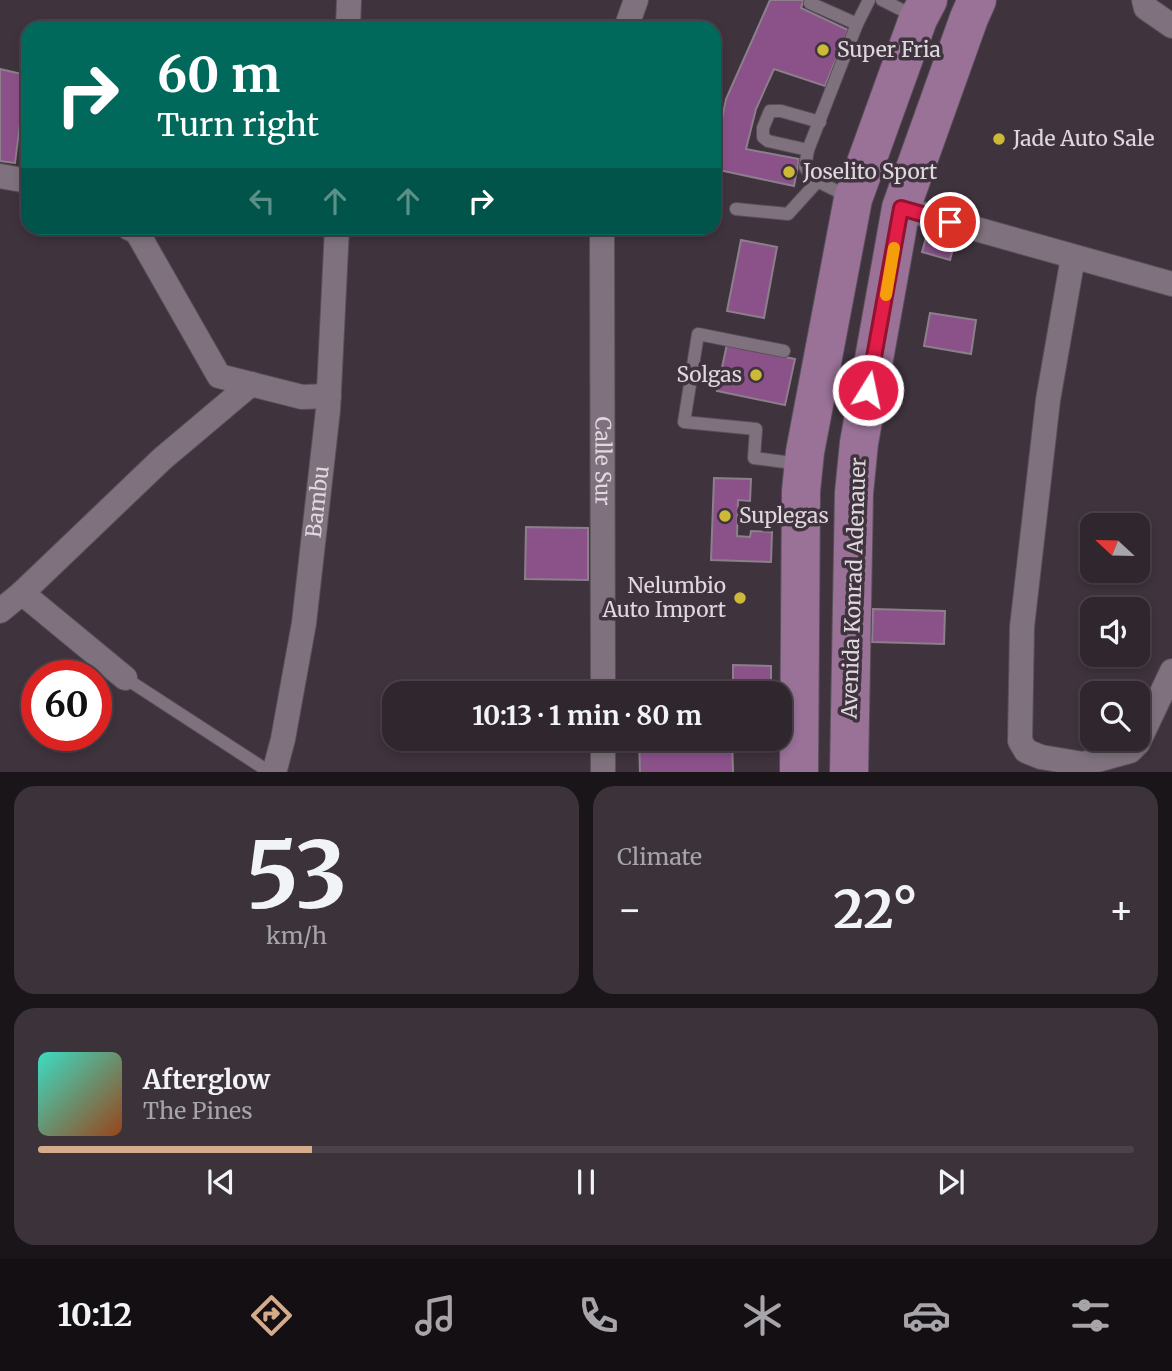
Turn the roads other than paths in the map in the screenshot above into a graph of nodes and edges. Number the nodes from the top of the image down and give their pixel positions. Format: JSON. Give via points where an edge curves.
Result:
{"nodes":[{"id":1,"x":349,"y":0,"type":"edge"},
{"id":2,"x":636,"y":0,"type":"edge"},
{"id":3,"x":869,"y":0,"type":"edge"},
{"id":4,"x":882,"y":0,"type":"edge"},
{"id":5,"x":977,"y":0,"type":"edge"},
{"id":6,"x":810,"y":3,"type":"dead end"},
{"id":7,"x":1145,"y":4,"type":"edge"},
{"id":8,"x":923,"y":9,"type":"edge"},
{"id":9,"x":348,"y":21,"type":"edge"},
{"id":10,"x":628,"y":21,"type":"edge"},
{"id":11,"x":858,"y":24,"type":"junction"},
{"id":12,"x":1172,"y":26,"type":"edge"},
{"id":13,"x":820,"y":122,"type":"junction"},
{"id":14,"x":808,"y":150,"type":"junction"},
{"id":15,"x":0,"y":176,"type":"edge"},
{"id":16,"x":21,"y":180,"type":"edge"},
{"id":17,"x":818,"y":181,"type":"junction"},
{"id":18,"x":853,"y":199,"type":"junction"},
{"id":19,"x":901,"y":208,"type":"junction"},
{"id":20,"x":736,"y":209,"type":"dead end"},
{"id":21,"x":139,"y":235,"type":"edge"},
{"id":22,"x":337,"y":235,"type":"edge"},
{"id":23,"x":602,"y":235,"type":"edge"},
{"id":24,"x":1073,"y":257,"type":"junction"},
{"id":25,"x":1172,"y":284,"type":"edge"},
{"id":26,"x":784,"y":351,"type":"dead end"},
{"id":27,"x":251,"y":384,"type":"junction"},
{"id":28,"x":328,"y":396,"type":"junction"},
{"id":29,"x":803,"y":478,"type":"junction"},
{"id":30,"x":854,"y":493,"type":"junction"},
{"id":31,"x":22,"y":593,"type":"junction"},
{"id":32,"x":0,"y":611,"type":"edge"},
{"id":33,"x":1172,"y":671,"type":"edge"},
{"id":34,"x":125,"y":678,"type":"joint"},
{"id":35,"x":603,"y":681,"type":"edge"},
{"id":36,"x":603,"y":751,"type":"edge"},
{"id":37,"x":272,"y":772,"type":"edge"},
{"id":38,"x":603,"y":772,"type":"edge"},
{"id":39,"x":799,"y":772,"type":"edge"},
{"id":40,"x":849,"y":772,"type":"edge"}],
"edges":[{"from":1,"to":9,"type":"street"},
{"from":2,"to":10,"type":"street"},
{"from":3,"to":11,"type":"lane"},
{"from":4,"to":8,"type":"lane"},
{"from":5,"to":19,"type":"main road","name":"Avenida Konrad Adenauer"},
{"from":6,"to":11,"type":"lane"},
{"from":7,"to":12,"type":"street"},
{"from":8,"to":18,"type":"main road"},
{"from":11,"to":13,"type":"lane"},
{"from":13,"to":14,"type":"lane"},
{"from":13,"to":14,"type":"lane","via":[[781,111],[770,111],[766,120],[763,137],[768,141]]},
{"from":14,"to":17,"type":"lane","via":[[805,167]]},
{"from":15,"to":16,"type":"street"},
{"from":17,"to":18,"type":"lane"},
{"from":17,"to":20,"type":"lane","via":[[788,215]]},
{"from":18,"to":29,"type":"main road"},
{"from":19,"to":24,"type":"street"},
{"from":19,"to":30,"type":"main road","name":"Avenida Konrad Adenauer"},
{"from":21,"to":27,"type":"street","via":[[219,376]]},
{"from":22,"to":28,"type":"street","name":"Bambu"},
{"from":23,"to":35,"type":"street","name":"Calle Sur"},
{"from":24,"to":25,"type":"street"},
{"from":24,"to":33,"type":"street","via":[[1048,400],[1022,627],[1020,741],[1026,751],[1041,757],[1083,764],[1130,751]]},
{"from":26,"to":29,"type":"lane","via":[[698,334],[684,422],[756,429],[754,458]]},
{"from":27,"to":28,"type":"street","via":[[302,397]]},
{"from":27,"to":31,"type":"street","via":[[162,459]]},
{"from":28,"to":37,"type":"street","name":"Bambu","via":[[304,623],[283,739]]},
{"from":29,"to":30,"type":"main road"},
{"from":29,"to":39,"type":"main road"},
{"from":30,"to":40,"type":"main road","name":"Avenida Konrad Adenauer"},
{"from":31,"to":32,"type":"street"},
{"from":31,"to":34,"type":"street"},
{"from":34,"to":37,"type":"lane"},
{"from":36,"to":38,"type":"street"}]}
